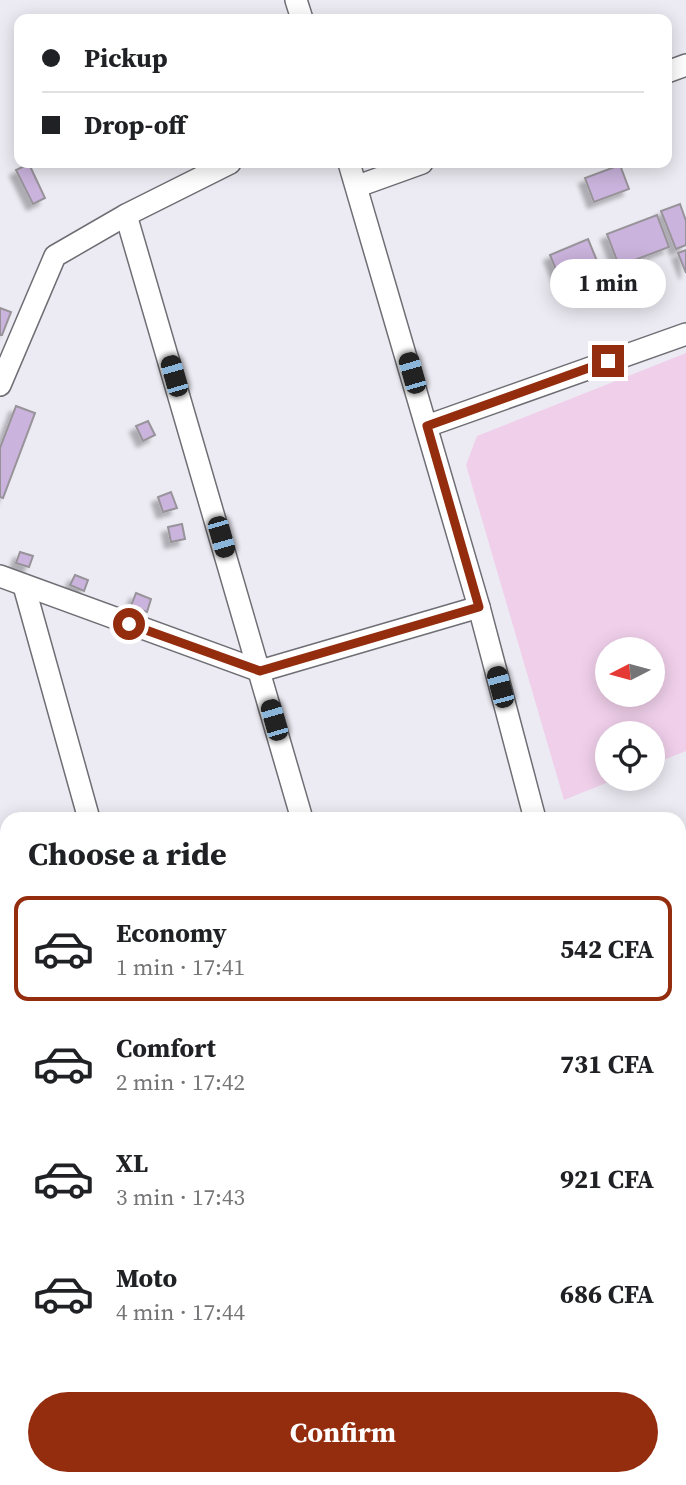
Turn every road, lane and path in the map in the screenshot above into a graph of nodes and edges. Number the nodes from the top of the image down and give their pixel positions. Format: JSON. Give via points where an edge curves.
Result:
{"nodes":[{"id":1,"x":220,"y":168,"type":"edge"},
{"id":2,"x":351,"y":168,"type":"edge"},
{"id":3,"x":408,"y":168,"type":"edge"},
{"id":4,"x":358,"y":186,"type":"junction"},
{"id":5,"x":127,"y":215,"type":"junction"},
{"id":6,"x":686,"y":334,"type":"edge"},
{"id":7,"x":0,"y":384,"type":"edge"},
{"id":8,"x":427,"y":426,"type":"junction"},
{"id":9,"x":0,"y":576,"type":"edge"},
{"id":10,"x":24,"y":586,"type":"junction"},
{"id":11,"x":479,"y":607,"type":"junction"},
{"id":12,"x":260,"y":671,"type":"junction"},
{"id":13,"x":87,"y":812,"type":"edge"},
{"id":14,"x":300,"y":812,"type":"edge"},
{"id":15,"x":533,"y":812,"type":"edge"}],
"edges":[{"from":1,"to":5,"type":"street"},
{"from":2,"to":4,"type":"street"},
{"from":3,"to":4,"type":"street"},
{"from":4,"to":8,"type":"street"},
{"from":5,"to":7,"type":"street","via":[[53,258]]},
{"from":5,"to":12,"type":"street"},
{"from":6,"to":8,"type":"street"},
{"from":8,"to":11,"type":"street"},
{"from":9,"to":10,"type":"street"},
{"from":10,"to":12,"type":"street"},
{"from":10,"to":13,"type":"street"},
{"from":11,"to":12,"type":"street"},
{"from":11,"to":15,"type":"street"},
{"from":12,"to":14,"type":"street"}]}
